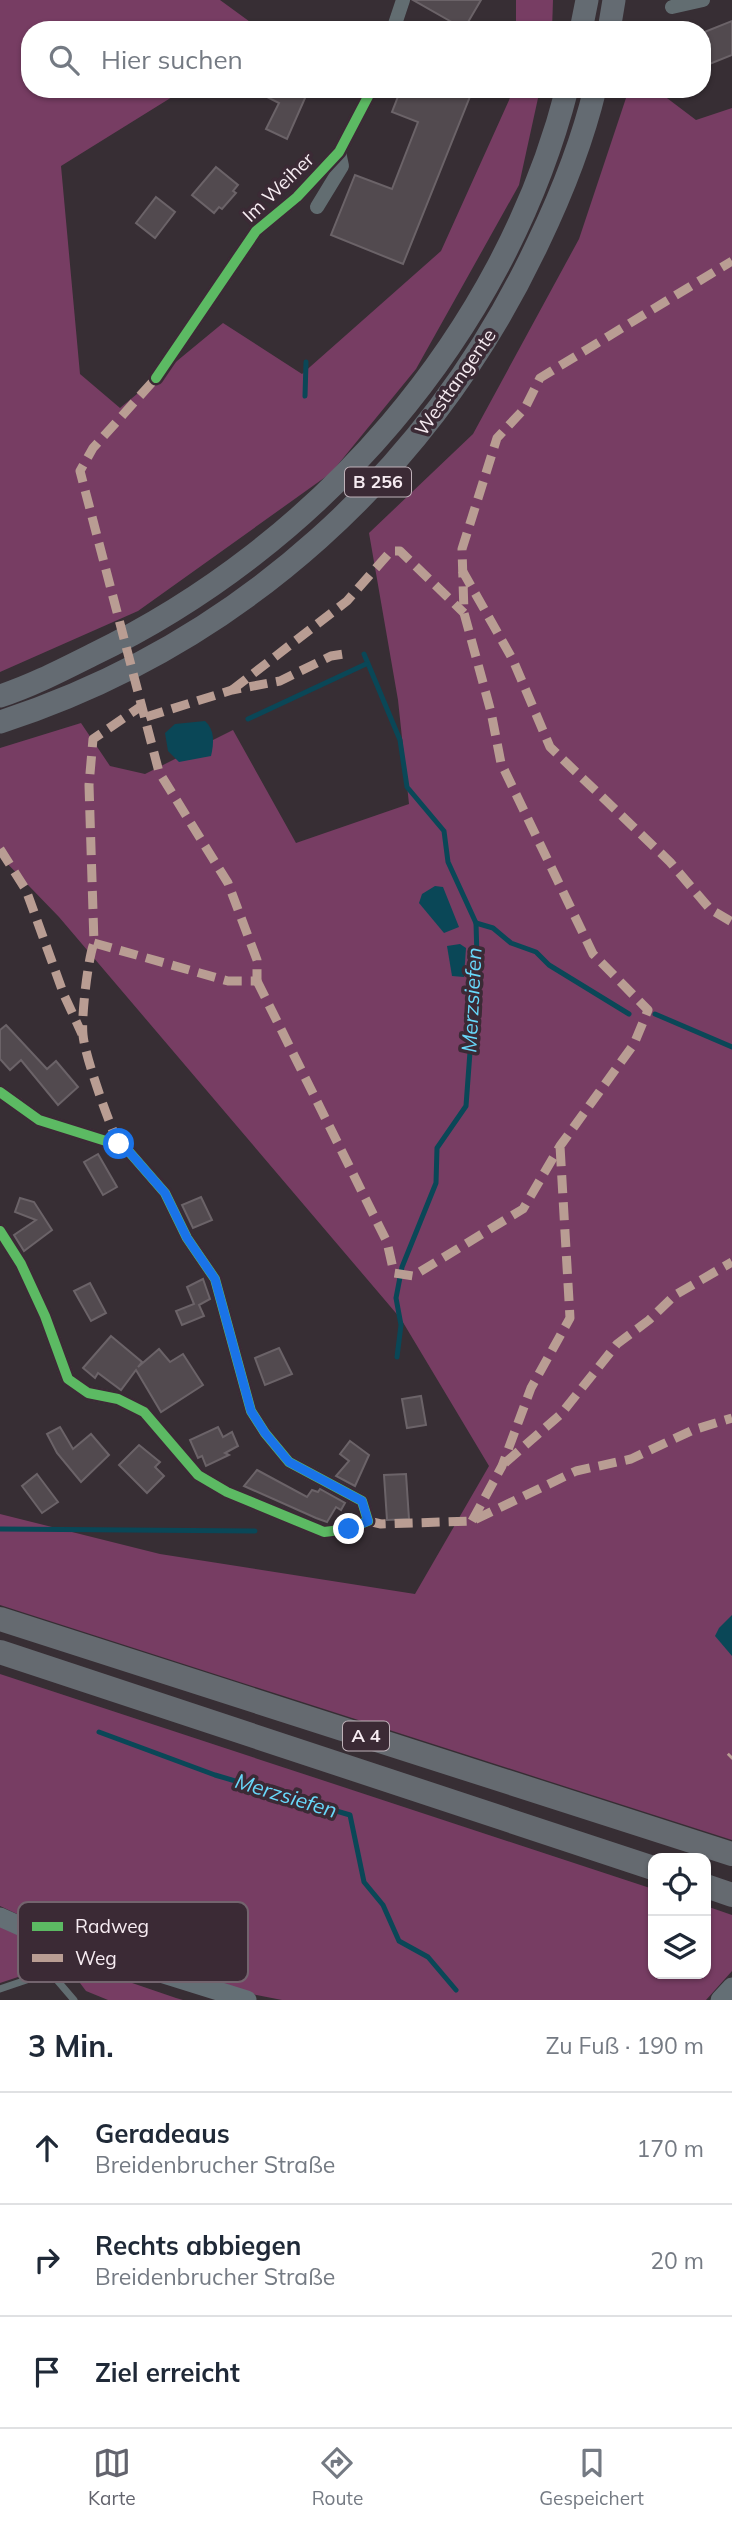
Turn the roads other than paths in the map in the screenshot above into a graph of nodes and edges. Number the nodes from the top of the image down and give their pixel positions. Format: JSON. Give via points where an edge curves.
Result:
{"nodes":[{"id":1,"x":403,"y":0,"type":"edge"},
{"id":2,"x":587,"y":0,"type":"edge"},
{"id":3,"x":614,"y":0,"type":"edge"},
{"id":4,"x":703,"y":0,"type":"edge"},
{"id":5,"x":672,"y":7,"type":"dead end"},
{"id":6,"x":396,"y":21,"type":"edge"},
{"id":7,"x":583,"y":21,"type":"edge"},
{"id":8,"x":610,"y":21,"type":"edge"},
{"id":9,"x":367,"y":98,"type":"edge"},
{"id":10,"x":564,"y":98,"type":"edge"},
{"id":11,"x":592,"y":98,"type":"edge"},
{"id":12,"x":340,"y":152,"type":"junction"},
{"id":13,"x":317,"y":206,"type":"dead end"},
{"id":14,"x":156,"y":378,"type":"dead end"},
{"id":15,"x":0,"y":696,"type":"edge"},
{"id":16,"x":0,"y":722,"type":"edge"},
{"id":17,"x":0,"y":1092,"type":"edge"},
{"id":18,"x":0,"y":1231,"type":"edge"},
{"id":19,"x":0,"y":1619,"type":"edge"},
{"id":20,"x":0,"y":1652,"type":"edge"},
{"id":21,"x":732,"y":1854,"type":"edge"},
{"id":22,"x":648,"y":1866,"type":"edge"},
{"id":23,"x":711,"y":1888,"type":"edge"},
{"id":24,"x":732,"y":1895,"type":"edge"},
{"id":25,"x":0,"y":1917,"type":"edge"},
{"id":26,"x":18,"y":1925,"type":"edge"},
{"id":27,"x":21,"y":1982,"type":"edge"},
{"id":28,"x":59,"y":1982,"type":"edge"},
{"id":29,"x":189,"y":1982,"type":"edge"},
{"id":30,"x":732,"y":1987,"type":"edge"},
{"id":31,"x":0,"y":1989,"type":"edge"},
{"id":32,"x":74,"y":2000,"type":"edge"},
{"id":33,"x":247,"y":2000,"type":"edge"},
{"id":34,"x":720,"y":2000,"type":"edge"}],
"edges":[{"from":1,"to":6,"type":"street"},
{"from":2,"to":7,"type":"highway"},
{"from":3,"to":8,"type":"highway"},
{"from":4,"to":5,"type":"street"},
{"from":9,"to":12,"type":"street","name":"Im Weiher"},
{"from":10,"to":15,"type":"highway","name":"Westtangente","number":"B 256","via":[[542,171],[485,290],[422,383],[342,477],[287,529],[191,600],[134,635]]},
{"from":11,"to":16,"type":"highway","name":"Westtangente","number":"B 256","via":[[576,155],[522,277],[451,394],[377,483],[293,561],[199,629],[99,684]]},
{"from":12,"to":13,"type":"street","name":"Im Weiher","via":[[342,166]]},
{"from":12,"to":14,"type":"street","name":"Im Weiher","via":[[256,231]]},
{"from":17,"to":18,"type":"street","via":[[40,1120],[125,1147],[165,1193],[187,1238],[215,1279],[251,1411],[289,1462],[362,1501],[368,1521],[324,1532],[227,1492],[198,1475],[145,1412],[118,1399],[88,1393],[68,1379],[30,1285]]},
{"from":19,"to":21,"type":"highway","number":"A 4"},
{"from":20,"to":22,"type":"highway","number":"A 4"},
{"from":23,"to":24,"type":"highway"},
{"from":25,"to":26,"type":"main road"},
{"from":27,"to":31,"type":"lane"},
{"from":28,"to":32,"type":"lane"},
{"from":29,"to":33,"type":"main road"},
{"from":30,"to":34,"type":"main road"}]}
